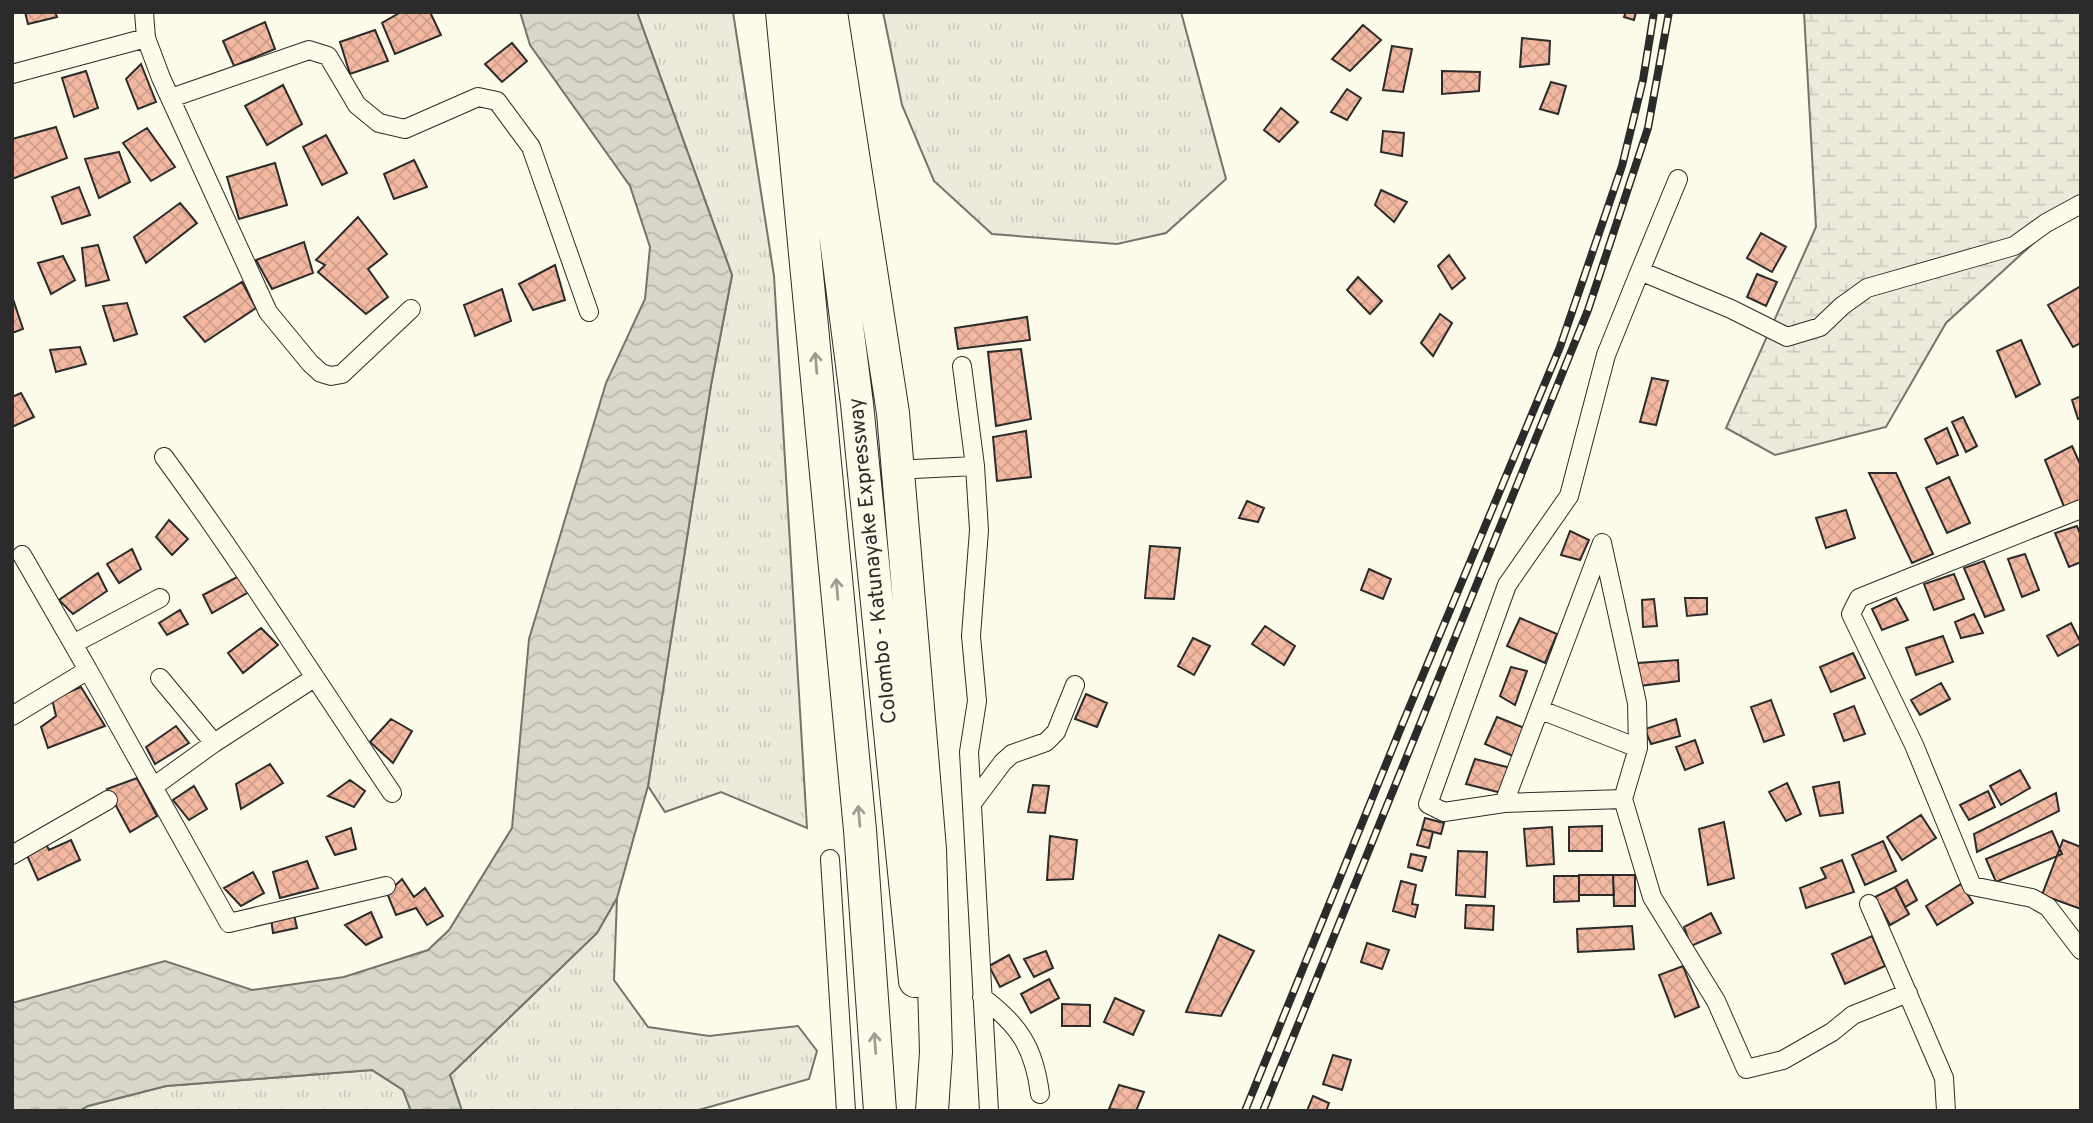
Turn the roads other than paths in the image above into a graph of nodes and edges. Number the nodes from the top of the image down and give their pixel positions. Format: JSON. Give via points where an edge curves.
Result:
{"nodes":[{"id":1,"x":145,"y":12,"type":"edge"},
{"id":2,"x":782,"y":12,"type":"edge"},
{"id":3,"x":807,"y":12,"type":"edge"},
{"id":4,"x":818,"y":12,"type":"edge"},
{"id":5,"x":831,"y":12,"type":"edge"},
{"id":6,"x":847,"y":12,"type":"edge"},
{"id":7,"x":146,"y":38,"type":"junction"},
{"id":8,"x":12,"y":74,"type":"edge"},
{"id":9,"x":171,"y":99,"type":"junction"},
{"id":10,"x":1678,"y":179,"type":"dead end"},
{"id":11,"x":2081,"y":204,"type":"edge"},
{"id":12,"x":1640,"y":271,"type":"junction"},
{"id":13,"x":411,"y":309,"type":"dead end"},
{"id":14,"x":589,"y":312,"type":"dead end"},
{"id":15,"x":962,"y":366,"type":"dead end"},
{"id":16,"x":164,"y":457,"type":"dead end"},
{"id":17,"x":975,"y":466,"type":"junction"},
{"id":18,"x":914,"y":469,"type":"junction"},
{"id":19,"x":2081,"y":509,"type":"edge"},
{"id":20,"x":22,"y":555,"type":"dead end"},
{"id":21,"x":160,"y":598,"type":"dead end"},
{"id":22,"x":73,"y":644,"type":"junction"},
{"id":23,"x":88,"y":670,"type":"junction"},
{"id":24,"x":160,"y":678,"type":"dead end"},
{"id":25,"x":314,"y":678,"type":"junction"},
{"id":26,"x":1075,"y":685,"type":"dead end"},
{"id":27,"x":1541,"y":710,"type":"junction"},
{"id":28,"x":12,"y":716,"type":"edge"},
{"id":29,"x":214,"y":743,"type":"junction"},
{"id":30,"x":1638,"y":748,"type":"junction"},
{"id":31,"x":153,"y":786,"type":"junction"},
{"id":32,"x":392,"y":793,"type":"dead end"},
{"id":33,"x":1623,"y":799,"type":"junction"},
{"id":34,"x":108,"y":800,"type":"dead end"},
{"id":35,"x":973,"y":802,"type":"junction"},
{"id":36,"x":1504,"y":803,"type":"junction"},
{"id":37,"x":12,"y":855,"type":"edge"},
{"id":38,"x":830,"y":859,"type":"dead end"},
{"id":39,"x":386,"y":886,"type":"dead end"},
{"id":40,"x":1869,"y":904,"type":"dead end"},
{"id":41,"x":2081,"y":950,"type":"edge"},
{"id":42,"x":1908,"y":993,"type":"junction"},
{"id":43,"x":982,"y":997,"type":"junction"},
{"id":44,"x":935,"y":1003,"type":"junction"},
{"id":45,"x":1040,"y":1094,"type":"dead end"},
{"id":46,"x":846,"y":1111,"type":"edge"},
{"id":47,"x":880,"y":1111,"type":"edge"},
{"id":48,"x":923,"y":1111,"type":"edge"},
{"id":49,"x":932,"y":1111,"type":"edge"},
{"id":50,"x":989,"y":1111,"type":"edge"},
{"id":51,"x":1946,"y":1111,"type":"edge"}],
"edges":[{"from":1,"to":7,"type":"street"},
{"from":47,"to":2,"type":"highway","name":"Colombo - Katunayake Expressway","one_way":true,"via":[[859,816]]},
{"from":3,"to":48,"type":"highway","name":"Colombo - Katunayake Expressway","via":[[857,404],[916,994]]},
{"from":4,"to":48,"type":"highway","via":[[875,415],[921,949]]},
{"from":5,"to":44,"type":"highway","via":[[893,412],[930,849]]},
{"from":6,"to":18,"type":"highway"},
{"from":7,"to":8,"type":"street"},
{"from":7,"to":9,"type":"street"},
{"from":9,"to":13,"type":"street","via":[[268,312],[321,373],[342,374]]},
{"from":9,"to":14,"type":"street","via":[[309,51],[328,55],[357,105],[379,123],[405,129],[478,97],[497,101],[531,147]]},
{"from":10,"to":12,"type":"street"},
{"from":11,"to":12,"type":"street","via":[[2014,246],[1867,288],[1820,327],[1787,337]]},
{"from":12,"to":36,"type":"street","via":[[1606,355],[1569,496],[1507,584],[1428,804],[1444,812]]},
{"from":15,"to":17,"type":"street"},
{"from":16,"to":25,"type":"street","via":[[221,534]]},
{"from":17,"to":18,"type":"street"},
{"from":17,"to":35,"type":"street","via":[[979,530],[971,636],[977,701],[969,752]]},
{"from":18,"to":44,"type":"highway","via":[[934,675],[941,849]]},
{"from":19,"to":41,"type":"street","via":[[1859,598],[1851,614],[1914,745],[1972,887],[2032,898],[2048,907]]},
{"from":20,"to":22,"type":"street"},
{"from":21,"to":22,"type":"street"},
{"from":22,"to":23,"type":"street"},
{"from":23,"to":28,"type":"street"},
{"from":23,"to":31,"type":"street"},
{"from":24,"to":29,"type":"street"},
{"from":25,"to":29,"type":"street"},
{"from":25,"to":32,"type":"street"},
{"from":26,"to":35,"type":"street","via":[[1056,732],[1046,742],[1012,754]]},
{"from":27,"to":30,"type":"street"},
{"from":27,"to":30,"type":"street","via":[[1602,543],[1637,704]]},
{"from":27,"to":36,"type":"street"},
{"from":29,"to":31,"type":"street"},
{"from":30,"to":33,"type":"street"},
{"from":31,"to":39,"type":"street","via":[[229,923]]},
{"from":33,"to":36,"type":"street"},
{"from":33,"to":42,"type":"street","via":[[1652,897],[1716,1001],[1746,1069],[1783,1060],[1853,1015]]},
{"from":34,"to":37,"type":"street"},
{"from":35,"to":43,"type":"street"},
{"from":38,"to":46,"type":"street"},
{"from":40,"to":42,"type":"street"},
{"from":42,"to":51,"type":"street","via":[[1944,1078]]},
{"from":43,"to":45,"type":"street","via":[[1022,1036],[1036,1064]]},
{"from":43,"to":50,"type":"street"},
{"from":44,"to":49,"type":"highway"}]}
